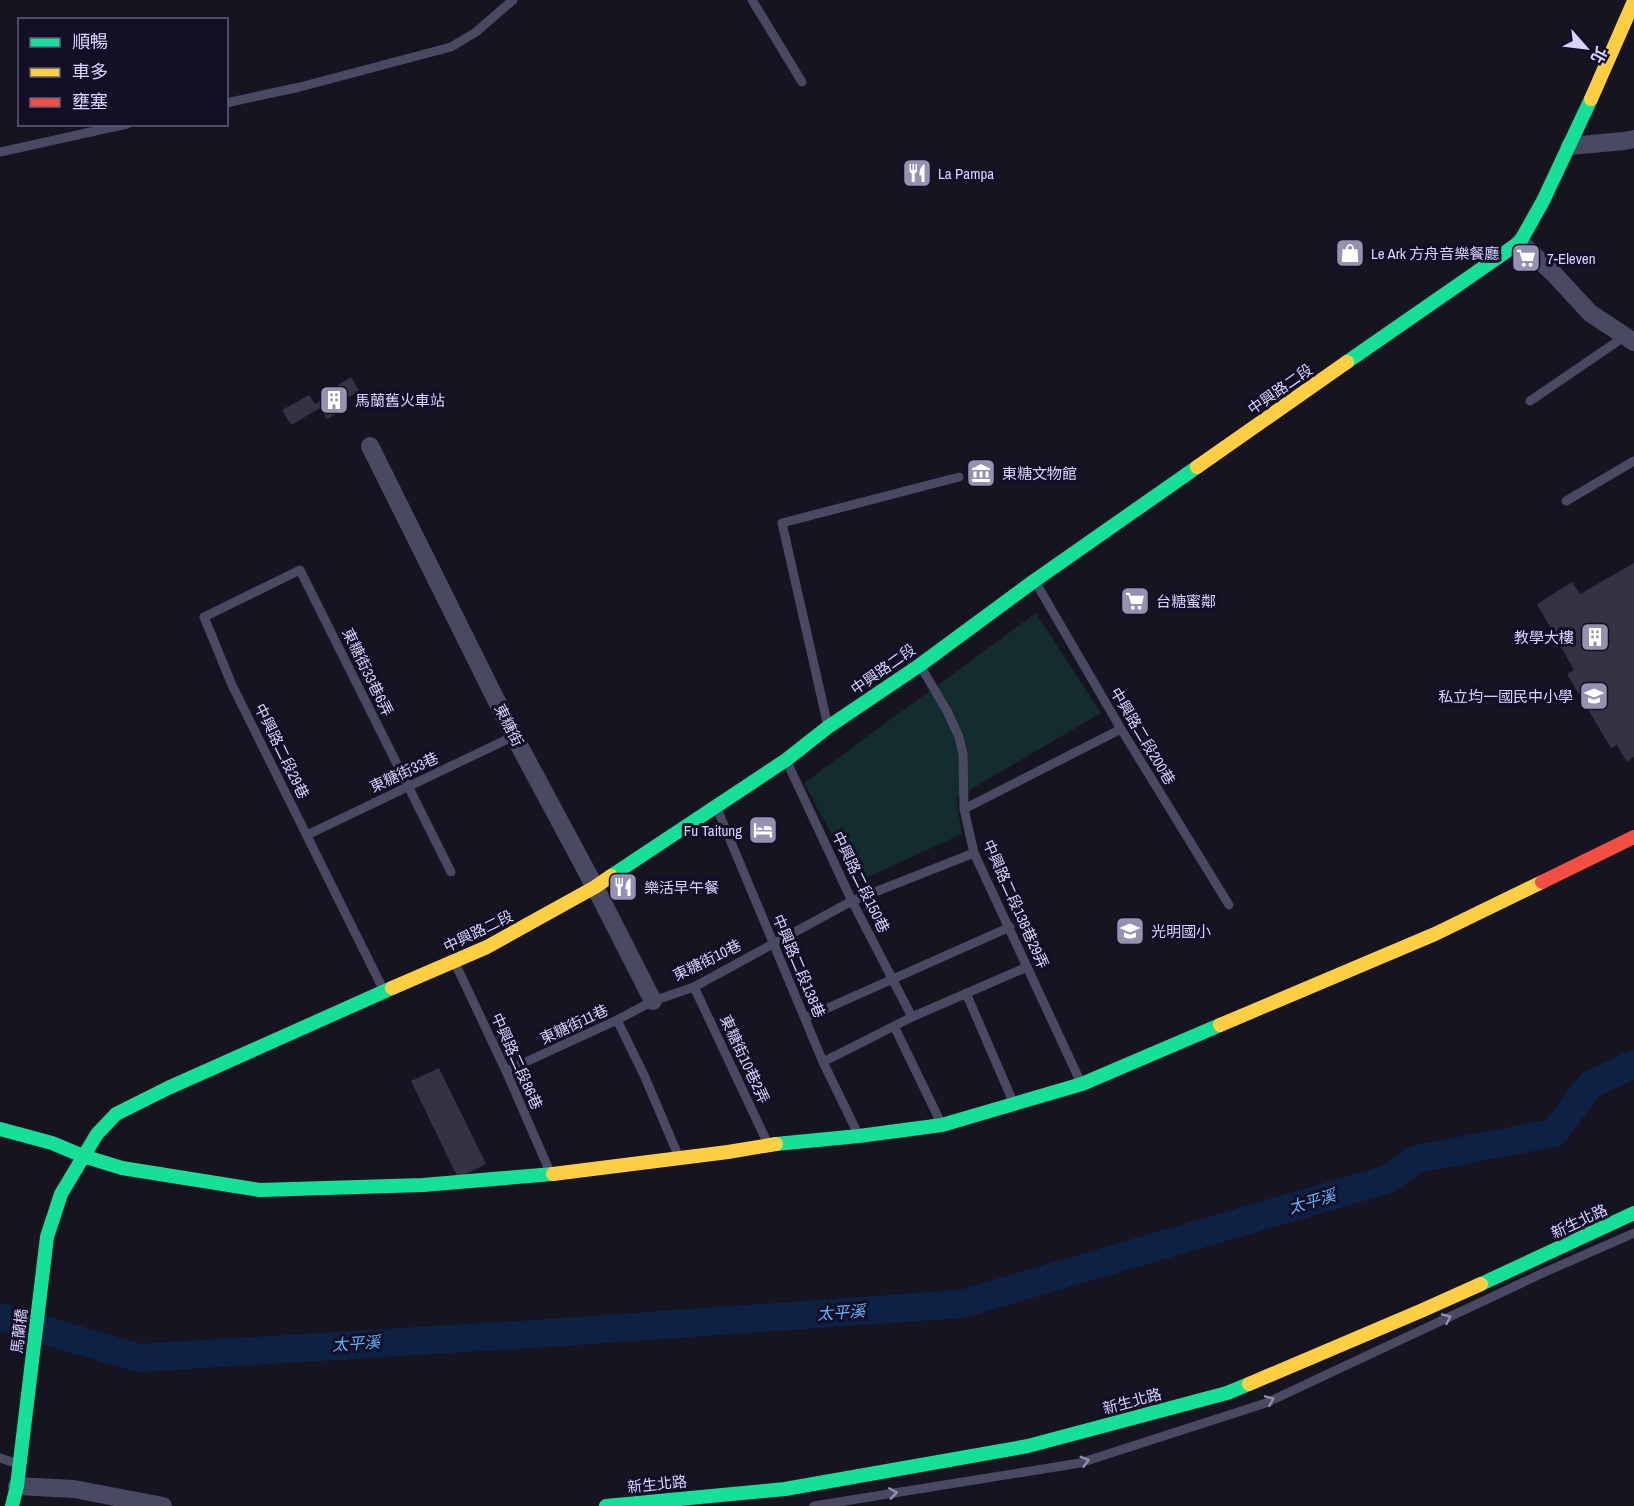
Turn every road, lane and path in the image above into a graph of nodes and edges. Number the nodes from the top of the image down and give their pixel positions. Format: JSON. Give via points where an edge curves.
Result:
{"nodes":[{"id":1,"x":513,"y":0,"type":"edge"},
{"id":2,"x":752,"y":0,"type":"edge"},
{"id":3,"x":1634,"y":1,"type":"edge"},
{"id":4,"x":802,"y":82,"type":"dead end"},
{"id":5,"x":228,"y":103,"type":"edge"},
{"id":6,"x":118,"y":126,"type":"edge"},
{"id":7,"x":1634,"y":139,"type":"edge"},
{"id":8,"x":1570,"y":146,"type":"junction"},
{"id":9,"x":0,"y":152,"type":"edge"},
{"id":10,"x":1520,"y":242,"type":"junction"},
{"id":11,"x":1629,"y":340,"type":"edge"},
{"id":12,"x":1530,"y":400,"type":"dead end"},
{"id":13,"x":370,"y":446,"type":"dead end"},
{"id":14,"x":1634,"y":461,"type":"edge"},
{"id":15,"x":959,"y":477,"type":"dead end"},
{"id":16,"x":1566,"y":501,"type":"dead end"},
{"id":17,"x":300,"y":570,"type":"joint"},
{"id":18,"x":1034,"y":581,"type":"junction"},
{"id":19,"x":920,"y":665,"type":"junction"},
{"id":20,"x":828,"y":727,"type":"junction"},
{"id":21,"x":1120,"y":729,"type":"junction"},
{"id":22,"x":514,"y":736,"type":"junction"},
{"id":23,"x":786,"y":760,"type":"junction"},
{"id":24,"x":408,"y":788,"type":"junction"},
{"id":25,"x":716,"y":806,"type":"junction"},
{"id":26,"x":964,"y":809,"type":"junction"},
{"id":27,"x":307,"y":835,"type":"junction"},
{"id":28,"x":1634,"y":837,"type":"edge"},
{"id":29,"x":974,"y":853,"type":"junction"},
{"id":30,"x":451,"y":872,"type":"dead end"},
{"id":31,"x":595,"y":887,"type":"junction"},
{"id":32,"x":852,"y":901,"type":"junction"},
{"id":33,"x":1229,"y":905,"type":"dead end"},
{"id":34,"x":1010,"y":927,"type":"junction"},
{"id":35,"x":774,"y":944,"type":"junction"},
{"id":36,"x":454,"y":960,"type":"junction"},
{"id":37,"x":1027,"y":967,"type":"junction"},
{"id":38,"x":891,"y":979,"type":"junction"},
{"id":39,"x":694,"y":987,"type":"junction"},
{"id":40,"x":384,"y":992,"type":"junction"},
{"id":41,"x":966,"y":993,"type":"junction"},
{"id":42,"x":653,"y":1001,"type":"junction"},
{"id":43,"x":912,"y":1017,"type":"junction"},
{"id":44,"x":805,"y":1018,"type":"junction"},
{"id":45,"x":617,"y":1020,"type":"junction"},
{"id":46,"x":894,"y":1026,"type":"junction"},
{"id":47,"x":823,"y":1062,"type":"junction"},
{"id":48,"x":506,"y":1071,"type":"junction"},
{"id":49,"x":1082,"y":1084,"type":"junction"},
{"id":50,"x":1014,"y":1105,"type":"junction"},
{"id":51,"x":942,"y":1125,"type":"junction"},
{"id":52,"x":0,"y":1129,"type":"edge"},
{"id":53,"x":859,"y":1136,"type":"junction"},
{"id":54,"x":769,"y":1145,"type":"junction"},
{"id":55,"x":82,"y":1156,"type":"junction"},
{"id":56,"x":679,"y":1158,"type":"junction"},
{"id":57,"x":551,"y":1174,"type":"junction"},
{"id":58,"x":1634,"y":1214,"type":"edge"},
{"id":59,"x":1634,"y":1233,"type":"edge"},
{"id":60,"x":47,"y":1237,"type":"joint"},
{"id":61,"x":0,"y":1458,"type":"edge"},
{"id":62,"x":19,"y":1465,"type":"junction"},
{"id":63,"x":8,"y":1488,"type":"edge"},
{"id":64,"x":12,"y":1506,"type":"edge"},
{"id":65,"x":163,"y":1506,"type":"edge"},
{"id":66,"x":606,"y":1506,"type":"edge"},
{"id":67,"x":814,"y":1506,"type":"edge"}],
"edges":[{"from":1,"to":5,"type":"lane","via":[[476,32],[451,47]]},
{"from":2,"to":4,"type":"lane"},
{"from":3,"to":8,"type":"street","name":"中興路二段"},
{"from":6,"to":9,"type":"lane"},
{"from":7,"to":8,"type":"street"},
{"from":8,"to":10,"type":"street","name":"中興路二段"},
{"from":10,"to":11,"type":"street","via":[[1590,313]]},
{"from":10,"to":18,"type":"street","name":"中興路二段"},
{"from":11,"to":12,"type":"lane"},
{"from":13,"to":22,"type":"street","name":"東糖街"},
{"from":14,"to":16,"type":"lane"},
{"from":15,"to":20,"type":"lane","via":[[782,523]]},
{"from":17,"to":24,"type":"lane","name":"東糖街33巷6弄"},
{"from":17,"to":27,"type":"lane","name":"中興路二段29巷","via":[[204,618],[232,685]]},
{"from":18,"to":19,"type":"street","name":"中興路二段"},
{"from":18,"to":21,"type":"lane","name":"中興路二段200巷"},
{"from":19,"to":20,"type":"street","name":"中興路二段"},
{"from":19,"to":26,"type":"lane","name":"中興路二段138巷29弄","via":[[960,737]]},
{"from":20,"to":23,"type":"street","name":"中興路二段"},
{"from":21,"to":26,"type":"lane"},
{"from":21,"to":33,"type":"lane","name":"中興路二段200巷"},
{"from":22,"to":24,"type":"lane","name":"東糖街33巷"},
{"from":22,"to":31,"type":"street","name":"東糖街"},
{"from":23,"to":25,"type":"street","name":"中興路二段"},
{"from":23,"to":32,"type":"lane","name":"中興路二段150巷"},
{"from":24,"to":27,"type":"lane","name":"東糖街33巷"},
{"from":24,"to":30,"type":"lane","name":"東糖街33巷6弄"},
{"from":25,"to":31,"type":"street","name":"中興路二段"},
{"from":25,"to":35,"type":"lane","name":"中興路二段138巷"},
{"from":26,"to":29,"type":"lane","name":"中興路二段138巷29弄"},
{"from":27,"to":40,"type":"lane","name":"中興路二段29巷"},
{"from":28,"to":49,"type":"street","via":[[1435,934]]},
{"from":29,"to":32,"type":"lane","name":"東糖街10巷"},
{"from":29,"to":34,"type":"lane","name":"中興路二段138巷29弄"},
{"from":31,"to":36,"type":"street","name":"中興路二段","via":[[487,947]]},
{"from":31,"to":42,"type":"street","name":"東糖街"},
{"from":32,"to":35,"type":"lane","name":"東糖街10巷"},
{"from":32,"to":38,"type":"lane","name":"中興路二段150巷"},
{"from":34,"to":37,"type":"lane","name":"中興路二段138巷29弄"},
{"from":34,"to":38,"type":"lane"},
{"from":35,"to":39,"type":"lane","name":"東糖街10巷"},
{"from":35,"to":44,"type":"lane","name":"中興路二段138巷"},
{"from":36,"to":40,"type":"street","name":"中興路二段"},
{"from":36,"to":48,"type":"lane","name":"中興路二段86巷"},
{"from":37,"to":41,"type":"lane"},
{"from":37,"to":49,"type":"lane","name":"中興路二段138巷29弄"},
{"from":38,"to":43,"type":"lane","name":"中興路二段150巷"},
{"from":38,"to":44,"type":"lane"},
{"from":39,"to":42,"type":"lane","name":"東糖街10巷"},
{"from":39,"to":54,"type":"lane","name":"東糖街10巷2弄"},
{"from":40,"to":55,"type":"street","name":"中興路二段","via":[[116,1114]]},
{"from":41,"to":43,"type":"lane"},
{"from":41,"to":50,"type":"lane"},
{"from":42,"to":45,"type":"lane","name":"東糖街11巷"},
{"from":43,"to":46,"type":"lane"},
{"from":44,"to":47,"type":"lane","name":"中興路二段138巷"},
{"from":45,"to":48,"type":"lane","name":"東糖街11巷"},
{"from":45,"to":56,"type":"lane"},
{"from":46,"to":47,"type":"lane"},
{"from":46,"to":51,"type":"lane"},
{"from":47,"to":53,"type":"lane","name":"中興路二段138巷"},
{"from":48,"to":57,"type":"lane","name":"中興路二段86巷"},
{"from":49,"to":50,"type":"street"},
{"from":50,"to":51,"type":"street"},
{"from":51,"to":53,"type":"street"},
{"from":52,"to":55,"type":"street"},
{"from":53,"to":54,"type":"street"},
{"from":54,"to":56,"type":"street"},
{"from":55,"to":57,"type":"street","via":[[122,1168],[260,1190],[423,1185]]},
{"from":55,"to":60,"type":"street","name":"中興路二段","via":[[61,1194]]},
{"from":56,"to":57,"type":"street"},
{"from":58,"to":66,"type":"street","name":"新生北路","via":[[1227,1393],[1028,1446],[785,1489]]},
{"from":67,"to":59,"type":"lane","one_way":true,"via":[[1080,1462],[1266,1403]]},
{"from":60,"to":62,"type":"street","name":"馬蘭橋"},
{"from":61,"to":62,"type":"lane"},
{"from":62,"to":63,"type":"street"},
{"from":63,"to":64,"type":"street"},
{"from":63,"to":65,"type":"street","via":[[74,1490]]}]}
